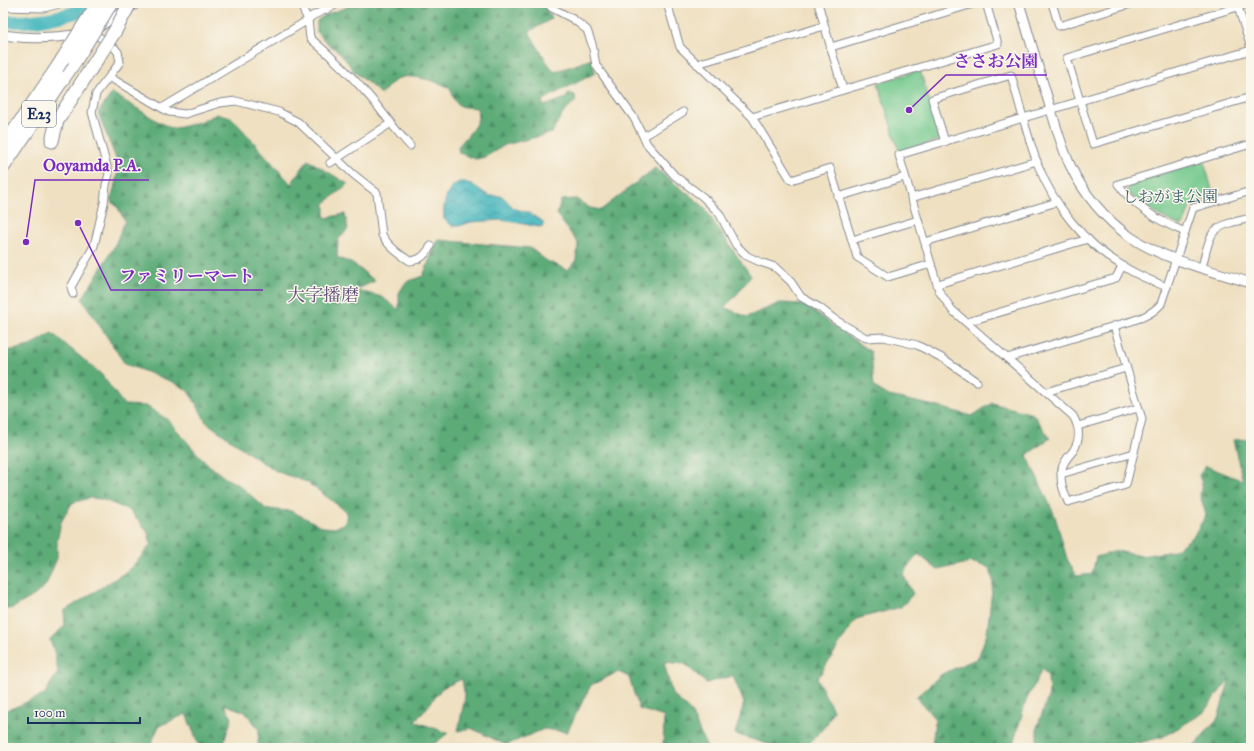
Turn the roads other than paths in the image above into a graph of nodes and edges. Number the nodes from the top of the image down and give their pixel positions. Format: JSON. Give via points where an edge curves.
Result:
{"nodes":[{"id":1,"x":62,"y":3,"type":"edge"},
{"id":2,"x":98,"y":3,"type":"edge"},
{"id":3,"x":111,"y":3,"type":"edge"},
{"id":4,"x":130,"y":3,"type":"edge"},
{"id":5,"x":137,"y":3,"type":"edge"},
{"id":6,"x":300,"y":3,"type":"edge"},
{"id":7,"x":340,"y":3,"type":"edge"},
{"id":8,"x":548,"y":3,"type":"edge"},
{"id":9,"x":667,"y":3,"type":"edge"},
{"id":10,"x":818,"y":3,"type":"edge"},
{"id":11,"x":976,"y":3,"type":"edge"},
{"id":12,"x":986,"y":3,"type":"edge"},
{"id":13,"x":1019,"y":3,"type":"edge"},
{"id":14,"x":1052,"y":3,"type":"edge"},
{"id":15,"x":1134,"y":3,"type":"edge"},
{"id":16,"x":1251,"y":3,"type":"edge"},
{"id":17,"x":3,"y":7,"type":"edge"},
{"id":18,"x":1238,"y":7,"type":"junction"},
{"id":19,"x":308,"y":20,"type":"junction"},
{"id":20,"x":824,"y":26,"type":"junction"},
{"id":21,"x":91,"y":32,"type":"junction"},
{"id":22,"x":3,"y":35,"type":"edge"},
{"id":23,"x":831,"y":47,"type":"junction"},
{"id":24,"x":1251,"y":49,"type":"edge"},
{"id":25,"x":697,"y":64,"type":"junction"},
{"id":26,"x":109,"y":77,"type":"junction"},
{"id":27,"x":843,"y":90,"type":"junction"},
{"id":28,"x":1251,"y":97,"type":"edge"},
{"id":29,"x":1079,"y":101,"type":"junction"},
{"id":30,"x":162,"y":108,"type":"junction"},
{"id":31,"x":1051,"y":110,"type":"junction"},
{"id":32,"x":683,"y":112,"type":"dead end"},
{"id":33,"x":752,"y":117,"type":"junction"},
{"id":34,"x":1024,"y":118,"type":"junction"},
{"id":35,"x":391,"y":123,"type":"junction"},
{"id":36,"x":644,"y":136,"type":"junction"},
{"id":37,"x":52,"y":141,"type":"dead end"},
{"id":38,"x":945,"y":142,"type":"junction"},
{"id":39,"x":1251,"y":144,"type":"edge"},
{"id":40,"x":410,"y":146,"type":"dead end"},
{"id":41,"x":3,"y":147,"type":"edge"},
{"id":42,"x":337,"y":159,"type":"junction"},
{"id":43,"x":1037,"y":161,"type":"junction"},
{"id":44,"x":330,"y":163,"type":"dead end"},
{"id":45,"x":3,"y":167,"type":"edge"},
{"id":46,"x":905,"y":177,"type":"junction"},
{"id":47,"x":1251,"y":190,"type":"edge"},
{"id":48,"x":838,"y":197,"type":"junction"},
{"id":49,"x":911,"y":198,"type":"junction"},
{"id":50,"x":1057,"y":202,"type":"junction"},
{"id":51,"x":1250,"y":219,"type":"edge"},
{"id":52,"x":918,"y":220,"type":"junction"},
{"id":53,"x":1185,"y":232,"type":"junction"},
{"id":54,"x":1088,"y":239,"type":"junction"},
{"id":55,"x":852,"y":240,"type":"junction"},
{"id":56,"x":925,"y":242,"type":"junction"},
{"id":57,"x":431,"y":246,"type":"dead end"},
{"id":58,"x":1176,"y":259,"type":"junction"},
{"id":59,"x":931,"y":264,"type":"junction"},
{"id":60,"x":1122,"y":266,"type":"junction"},
{"id":61,"x":1202,"y":267,"type":"junction"},
{"id":62,"x":1251,"y":283,"type":"edge"},
{"id":63,"x":938,"y":284,"type":"junction"},
{"id":64,"x":1167,"y":287,"type":"junction"},
{"id":65,"x":72,"y":294,"type":"dead end"},
{"id":66,"x":966,"y":322,"type":"junction"},
{"id":67,"x":1114,"y":326,"type":"junction"},
{"id":68,"x":1006,"y":358,"type":"junction"},
{"id":69,"x":1126,"y":368,"type":"junction"},
{"id":70,"x":977,"y":382,"type":"dead end"},
{"id":71,"x":1046,"y":392,"type":"junction"},
{"id":72,"x":1138,"y":408,"type":"junction"},
{"id":73,"x":1078,"y":426,"type":"junction"},
{"id":74,"x":1134,"y":453,"type":"junction"},
{"id":75,"x":1061,"y":474,"type":"junction"}],
"edges":[{"from":1,"to":17,"type":"street","via":[[44,8]]},
{"from":2,"to":41,"type":"highway","number":"E23","bridge":true},
{"from":3,"to":45,"type":"highway","number":"E23","bridge":true},
{"from":4,"to":37,"type":"highway","bridge":true,"via":[[57,122]]},
{"from":5,"to":21,"type":"street"},
{"from":6,"to":19,"type":"street"},
{"from":7,"to":19,"type":"street"},
{"from":8,"to":36,"type":"street","via":[[587,30],[596,65]]},
{"from":9,"to":25,"type":"street","via":[[680,47]]},
{"from":10,"to":20,"type":"street"},
{"from":11,"to":23,"type":"street"},
{"from":12,"to":27,"type":"street","via":[[998,44]]},
{"from":13,"to":31,"type":"street"},
{"from":14,"to":15,"type":"street","via":[[1059,26]]},
{"from":16,"to":18,"type":"street"},
{"from":18,"to":24,"type":"street"},
{"from":18,"to":29,"type":"street","via":[[1067,58]]},
{"from":19,"to":30,"type":"street"},
{"from":19,"to":35,"type":"street","via":[[310,38],[337,62]]},
{"from":20,"to":23,"type":"street"},
{"from":20,"to":25,"type":"street"},
{"from":21,"to":22,"type":"street","via":[[66,36]]},
{"from":21,"to":26,"type":"street","via":[[112,45],[118,52],[120,62]]},
{"from":23,"to":27,"type":"street"},
{"from":24,"to":29,"type":"street"},
{"from":25,"to":33,"type":"street"},
{"from":26,"to":30,"type":"street"},
{"from":26,"to":65,"type":"street","via":[[96,94],[92,112],[110,174],[94,246],[71,287]]},
{"from":27,"to":33,"type":"street"},
{"from":28,"to":29,"type":"street","via":[[1093,144]]},
{"from":29,"to":31,"type":"street"},
{"from":30,"to":42,"type":"street","via":[[169,112],[185,114],[220,103],[236,101],[280,112],[298,122]]},
{"from":31,"to":34,"type":"street"},
{"from":31,"to":58,"type":"street","via":[[1070,165],[1088,196],[1124,232]]},
{"from":32,"to":36,"type":"street"},
{"from":33,"to":48,"type":"street","via":[[791,180],[830,168]]},
{"from":34,"to":38,"type":"street"},
{"from":34,"to":38,"type":"street","via":[[1011,75],[996,79],[932,99]]},
{"from":34,"to":43,"type":"street"},
{"from":35,"to":40,"type":"street"},
{"from":35,"to":42,"type":"street"},
{"from":36,"to":70,"type":"street","via":[[647,144],[675,176],[719,212],[736,245],[747,256],[775,266],[801,297],[866,338],[884,337],[917,345],[944,359]]},
{"from":38,"to":46,"type":"street","via":[[899,155]]},
{"from":39,"to":53,"type":"street","via":[[1118,184],[1144,210]]},
{"from":42,"to":44,"type":"street"},
{"from":42,"to":57,"type":"street","via":[[377,192],[382,235],[395,251],[410,261],[418,260]]},
{"from":43,"to":49,"type":"street"},
{"from":43,"to":50,"type":"street"},
{"from":46,"to":48,"type":"street"},
{"from":46,"to":49,"type":"street"},
{"from":47,"to":53,"type":"street","via":[[1193,208]]},
{"from":48,"to":55,"type":"street"},
{"from":49,"to":52,"type":"street"},
{"from":50,"to":54,"type":"street"},
{"from":50,"to":56,"type":"street"},
{"from":51,"to":61,"type":"street","via":[[1222,226],[1214,232]]},
{"from":52,"to":55,"type":"street"},
{"from":52,"to":56,"type":"street"},
{"from":53,"to":58,"type":"street"},
{"from":54,"to":60,"type":"street"},
{"from":54,"to":63,"type":"street"},
{"from":55,"to":59,"type":"street","via":[[857,257],[888,277]]},
{"from":56,"to":59,"type":"street"},
{"from":58,"to":61,"type":"street"},
{"from":58,"to":64,"type":"street"},
{"from":59,"to":63,"type":"street"},
{"from":60,"to":64,"type":"street"},
{"from":60,"to":66,"type":"street","via":[[1116,278]]},
{"from":61,"to":62,"type":"street"},
{"from":63,"to":66,"type":"street","via":[[939,291],[948,305]]},
{"from":64,"to":67,"type":"street","via":[[1161,304],[1153,312]]},
{"from":66,"to":68,"type":"street"},
{"from":67,"to":68,"type":"street"},
{"from":67,"to":69,"type":"street"},
{"from":68,"to":71,"type":"street"},
{"from":69,"to":71,"type":"street"},
{"from":69,"to":72,"type":"street"},
{"from":71,"to":73,"type":"street","via":[[1073,416]]},
{"from":72,"to":73,"type":"street"},
{"from":72,"to":74,"type":"street","via":[[1142,419]]},
{"from":73,"to":75,"type":"street","via":[[1076,446],[1064,464]]},
{"from":74,"to":75,"type":"street"},
{"from":74,"to":75,"type":"street","via":[[1126,485],[1068,502]]}]}
